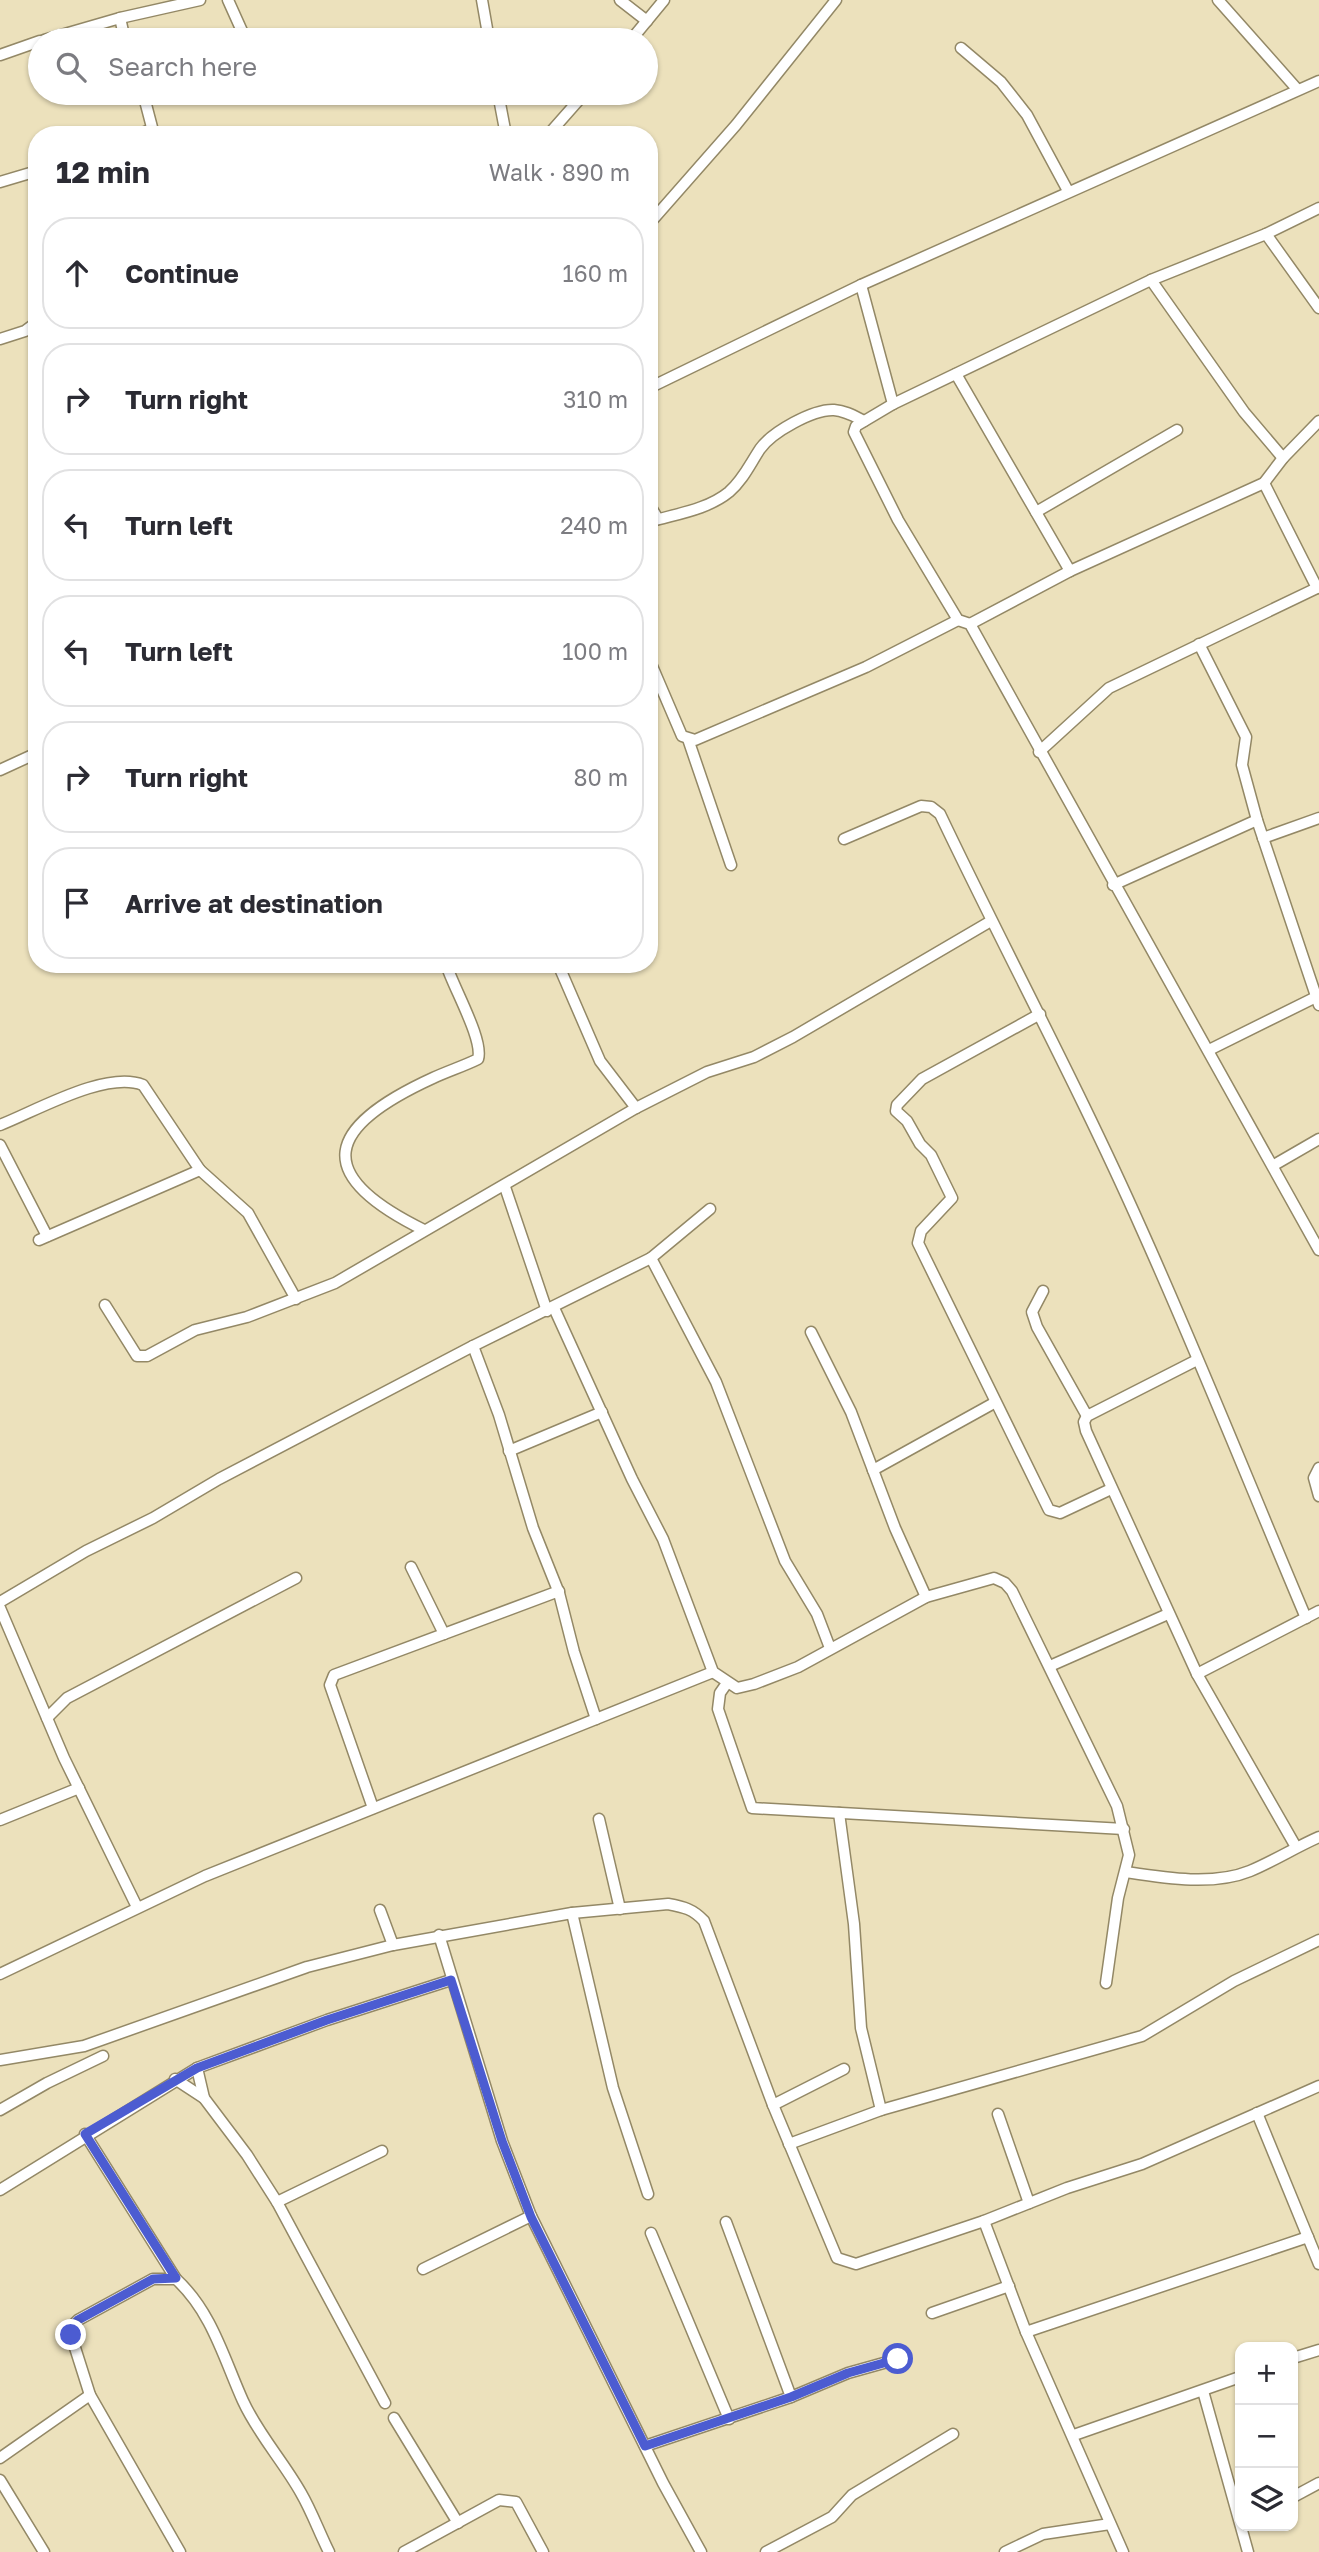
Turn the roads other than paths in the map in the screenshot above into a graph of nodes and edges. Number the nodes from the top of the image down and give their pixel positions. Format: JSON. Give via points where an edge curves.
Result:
{"nodes":[{"id":1,"x":200,"y":0,"type":"edge"},
{"id":2,"x":228,"y":0,"type":"edge"},
{"id":3,"x":482,"y":0,"type":"edge"},
{"id":4,"x":620,"y":0,"type":"edge"},
{"id":5,"x":664,"y":0,"type":"edge"},
{"id":6,"x":836,"y":0,"type":"edge"},
{"id":7,"x":1218,"y":0,"type":"edge"},
{"id":8,"x":120,"y":18,"type":"junction"},
{"id":9,"x":647,"y":21,"type":"junction"},
{"id":10,"x":86,"y":28,"type":"edge"},
{"id":11,"x":122,"y":28,"type":"edge"},
{"id":12,"x":241,"y":28,"type":"edge"},
{"id":13,"x":487,"y":28,"type":"edge"},
{"id":14,"x":641,"y":28,"type":"edge"},
{"id":15,"x":28,"y":46,"type":"edge"},
{"id":16,"x":961,"y":48,"type":"dead end"},
{"id":17,"x":0,"y":55,"type":"edge"},
{"id":18,"x":1319,"y":81,"type":"edge"},
{"id":19,"x":1297,"y":89,"type":"junction"},
{"id":20,"x":145,"y":105,"type":"edge"},
{"id":21,"x":500,"y":105,"type":"edge"},
{"id":22,"x":574,"y":105,"type":"edge"},
{"id":23,"x":151,"y":126,"type":"edge"},
{"id":24,"x":504,"y":126,"type":"edge"},
{"id":25,"x":556,"y":126,"type":"edge"},
{"id":26,"x":28,"y":174,"type":"edge"},
{"id":27,"x":0,"y":182,"type":"edge"},
{"id":28,"x":1068,"y":191,"type":"junction"},
{"id":29,"x":1319,"y":208,"type":"edge"},
{"id":30,"x":658,"y":214,"type":"edge"},
{"id":31,"x":1266,"y":234,"type":"junction"},
{"id":32,"x":1151,"y":280,"type":"junction"},
{"id":33,"x":861,"y":285,"type":"junction"},
{"id":34,"x":1319,"y":308,"type":"edge"},
{"id":35,"x":28,"y":329,"type":"edge"},
{"id":36,"x":0,"y":340,"type":"edge"},
{"id":37,"x":956,"y":374,"type":"junction"},
{"id":38,"x":658,"y":384,"type":"edge"},
{"id":39,"x":893,"y":404,"type":"junction"},
{"id":40,"x":864,"y":421,"type":"junction"},
{"id":41,"x":1319,"y":421,"type":"edge"},
{"id":42,"x":1177,"y":430,"type":"dead end"},
{"id":43,"x":1283,"y":458,"type":"junction"},
{"id":44,"x":1264,"y":483,"type":"junction"},
{"id":45,"x":1036,"y":512,"type":"junction"},
{"id":46,"x":658,"y":520,"type":"edge"},
{"id":47,"x":1070,"y":571,"type":"junction"},
{"id":48,"x":1318,"y":588,"type":"edge"},
{"id":49,"x":958,"y":620,"type":"junction"},
{"id":50,"x":971,"y":624,"type":"junction"},
{"id":51,"x":1199,"y":644,"type":"junction"},
{"id":52,"x":658,"y":680,"type":"edge"},
{"id":53,"x":688,"y":740,"type":"junction"},
{"id":54,"x":1039,"y":752,"type":"junction"},
{"id":55,"x":28,"y":757,"type":"edge"},
{"id":56,"x":0,"y":771,"type":"edge"},
{"id":57,"x":1319,"y":818,"type":"edge"},
{"id":58,"x":1257,"y":820,"type":"junction"},
{"id":59,"x":1263,"y":838,"type":"junction"},
{"id":60,"x":844,"y":839,"type":"dead end"},
{"id":61,"x":731,"y":865,"type":"dead end"},
{"id":62,"x":1113,"y":885,"type":"junction"},
{"id":63,"x":991,"y":921,"type":"junction"},
{"id":64,"x":448,"y":973,"type":"edge"},
{"id":65,"x":562,"y":973,"type":"edge"},
{"id":66,"x":1317,"y":1001,"type":"edge"},
{"id":67,"x":1040,"y":1014,"type":"junction"},
{"id":68,"x":1209,"y":1049,"type":"junction"},
{"id":69,"x":636,"y":1108,"type":"junction"},
{"id":70,"x":0,"y":1125,"type":"edge"},
{"id":71,"x":1319,"y":1139,"type":"edge"},
{"id":72,"x":0,"y":1145,"type":"edge"},
{"id":73,"x":1274,"y":1166,"type":"junction"},
{"id":74,"x":200,"y":1170,"type":"junction"},
{"id":75,"x":505,"y":1186,"type":"junction"},
{"id":76,"x":710,"y":1209,"type":"dead end"},
{"id":77,"x":424,"y":1230,"type":"junction"},
{"id":78,"x":1319,"y":1250,"type":"edge"},
{"id":79,"x":652,"y":1258,"type":"junction"},
{"id":80,"x":1043,"y":1291,"type":"dead end"},
{"id":81,"x":296,"y":1299,"type":"junction"},
{"id":82,"x":105,"y":1305,"type":"dead end"},
{"id":83,"x":550,"y":1309,"type":"junction"},
{"id":84,"x":811,"y":1332,"type":"dead end"},
{"id":85,"x":474,"y":1346,"type":"junction"},
{"id":86,"x":1197,"y":1360,"type":"junction"},
{"id":87,"x":994,"y":1403,"type":"junction"},
{"id":88,"x":602,"y":1412,"type":"junction"},
{"id":89,"x":1087,"y":1416,"type":"junction"},
{"id":90,"x":509,"y":1451,"type":"junction"},
{"id":91,"x":1319,"y":1468,"type":"edge"},
{"id":92,"x":873,"y":1470,"type":"junction"},
{"id":93,"x":1111,"y":1489,"type":"junction"},
{"id":94,"x":1319,"y":1496,"type":"edge"},
{"id":95,"x":411,"y":1567,"type":"dead end"},
{"id":96,"x":296,"y":1578,"type":"dead end"},
{"id":97,"x":559,"y":1591,"type":"junction"},
{"id":98,"x":926,"y":1597,"type":"junction"},
{"id":99,"x":0,"y":1605,"type":"edge"},
{"id":100,"x":1319,"y":1611,"type":"edge"},
{"id":101,"x":1168,"y":1614,"type":"junction"},
{"id":102,"x":1306,"y":1618,"type":"junction"},
{"id":103,"x":444,"y":1634,"type":"junction"},
{"id":104,"x":830,"y":1648,"type":"junction"},
{"id":105,"x":1050,"y":1666,"type":"junction"},
{"id":106,"x":713,"y":1672,"type":"junction"},
{"id":107,"x":1197,"y":1674,"type":"junction"},
{"id":108,"x":727,"y":1683,"type":"junction"},
{"id":109,"x":47,"y":1718,"type":"junction"},
{"id":110,"x":596,"y":1719,"type":"junction"},
{"id":111,"x":79,"y":1788,"type":"junction"},
{"id":112,"x":373,"y":1808,"type":"junction"},
{"id":113,"x":839,"y":1813,"type":"junction"},
{"id":114,"x":599,"y":1819,"type":"dead end"},
{"id":115,"x":0,"y":1820,"type":"edge"},
{"id":116,"x":1124,"y":1829,"type":"junction"},
{"id":117,"x":1319,"y":1837,"type":"edge"},
{"id":118,"x":1296,"y":1847,"type":"junction"},
{"id":119,"x":1126,"y":1872,"type":"junction"},
{"id":120,"x":137,"y":1906,"type":"junction"},
{"id":121,"x":620,"y":1909,"type":"junction"},
{"id":122,"x":380,"y":1910,"type":"dead end"},
{"id":123,"x":572,"y":1913,"type":"junction"},
{"id":124,"x":439,"y":1935,"type":"junction"},
{"id":125,"x":1319,"y":1940,"type":"edge"},
{"id":126,"x":393,"y":1945,"type":"junction"},
{"id":127,"x":0,"y":1974,"type":"edge"},
{"id":128,"x":451,"y":1980,"type":"junction"},
{"id":129,"x":1106,"y":1983,"type":"dead end"},
{"id":130,"x":103,"y":2056,"type":"dead end"},
{"id":131,"x":0,"y":2060,"type":"edge"},
{"id":132,"x":197,"y":2068,"type":"junction"},
{"id":133,"x":844,"y":2069,"type":"dead end"},
{"id":134,"x":175,"y":2079,"type":"junction"},
{"id":135,"x":1319,"y":2086,"type":"edge"},
{"id":136,"x":204,"y":2098,"type":"junction"},
{"id":137,"x":773,"y":2105,"type":"junction"},
{"id":138,"x":0,"y":2110,"type":"edge"},
{"id":139,"x":881,"y":2110,"type":"junction"},
{"id":140,"x":1257,"y":2113,"type":"junction"},
{"id":141,"x":998,"y":2114,"type":"dead end"},
{"id":142,"x":85,"y":2134,"type":"junction"},
{"id":143,"x":789,"y":2144,"type":"junction"},
{"id":144,"x":382,"y":2151,"type":"dead end"},
{"id":145,"x":0,"y":2189,"type":"edge"},
{"id":146,"x":648,"y":2194,"type":"dead end"},
{"id":147,"x":277,"y":2202,"type":"junction"},
{"id":148,"x":1029,"y":2203,"type":"junction"},
{"id":149,"x":531,"y":2217,"type":"junction"},
{"id":150,"x":984,"y":2221,"type":"junction"},
{"id":151,"x":726,"y":2222,"type":"dead end"},
{"id":152,"x":651,"y":2233,"type":"dead end"},
{"id":153,"x":1308,"y":2237,"type":"junction"},
{"id":154,"x":1319,"y":2264,"type":"edge"},
{"id":155,"x":423,"y":2269,"type":"dead end"},
{"id":156,"x":176,"y":2278,"type":"junction"},
{"id":157,"x":1009,"y":2287,"type":"junction"},
{"id":158,"x":932,"y":2313,"type":"dead end"},
{"id":159,"x":1026,"y":2332,"type":"junction"},
{"id":160,"x":1319,"y":2350,"type":"edge"},
{"id":161,"x":1298,"y":2356,"type":"edge"},
{"id":162,"x":898,"y":2359,"type":"dead end"},
{"id":163,"x":1235,"y":2379,"type":"edge"},
{"id":164,"x":1203,"y":2391,"type":"junction"},
{"id":165,"x":90,"y":2395,"type":"junction"},
{"id":166,"x":791,"y":2397,"type":"junction"},
{"id":167,"x":384,"y":2403,"type":"dead end"},
{"id":168,"x":394,"y":2418,"type":"dead end"},
{"id":169,"x":729,"y":2419,"type":"junction"},
{"id":170,"x":953,"y":2434,"type":"dead end"},
{"id":171,"x":1074,"y":2435,"type":"junction"},
{"id":172,"x":645,"y":2446,"type":"junction"},
{"id":173,"x":0,"y":2458,"type":"edge"},
{"id":174,"x":0,"y":2480,"type":"edge"},
{"id":175,"x":1319,"y":2483,"type":"edge"},
{"id":176,"x":1298,"y":2494,"type":"edge"},
{"id":177,"x":1235,"y":2506,"type":"edge"},
{"id":178,"x":458,"y":2522,"type":"junction"},
{"id":179,"x":1110,"y":2524,"type":"junction"},
{"id":180,"x":1242,"y":2531,"type":"edge"},
{"id":181,"x":44,"y":2552,"type":"edge"},
{"id":182,"x":180,"y":2552,"type":"edge"},
{"id":183,"x":328,"y":2552,"type":"edge"},
{"id":184,"x":404,"y":2552,"type":"edge"},
{"id":185,"x":543,"y":2552,"type":"edge"},
{"id":186,"x":701,"y":2552,"type":"edge"},
{"id":187,"x":766,"y":2552,"type":"edge"},
{"id":188,"x":1005,"y":2552,"type":"edge"},
{"id":189,"x":1123,"y":2552,"type":"edge"},
{"id":190,"x":1248,"y":2552,"type":"edge"}],
"edges":[{"from":1,"to":8,"type":"street"},
{"from":2,"to":12,"type":"street"},
{"from":3,"to":13,"type":"street"},
{"from":4,"to":9,"type":"street"},
{"from":5,"to":9,"type":"street"},
{"from":6,"to":30,"type":"street"},
{"from":7,"to":19,"type":"street"},
{"from":8,"to":10,"type":"street"},
{"from":8,"to":11,"type":"street"},
{"from":9,"to":14,"type":"street"},
{"from":15,"to":17,"type":"street"},
{"from":16,"to":28,"type":"street","via":[[1002,82],[1027,114]]},
{"from":18,"to":19,"type":"street"},
{"from":19,"to":28,"type":"street"},
{"from":20,"to":23,"type":"street"},
{"from":21,"to":24,"type":"street"},
{"from":22,"to":25,"type":"street"},
{"from":26,"to":27,"type":"street"},
{"from":28,"to":33,"type":"street"},
{"from":29,"to":31,"type":"street"},
{"from":31,"to":32,"type":"street"},
{"from":31,"to":34,"type":"street"},
{"from":32,"to":37,"type":"street"},
{"from":32,"to":43,"type":"street","via":[[1244,412]]},
{"from":33,"to":38,"type":"street"},
{"from":33,"to":39,"type":"street"},
{"from":35,"to":36,"type":"street"},
{"from":37,"to":39,"type":"street"},
{"from":37,"to":45,"type":"street"},
{"from":39,"to":40,"type":"street"},
{"from":40,"to":46,"type":"street","via":[[845,411],[830,410],[786,427],[761,448],[729,492],[705,506]]},
{"from":40,"to":49,"type":"street","via":[[856,426],[856,439]]},
{"from":41,"to":43,"type":"street"},
{"from":42,"to":45,"type":"street"},
{"from":43,"to":44,"type":"street"},
{"from":44,"to":47,"type":"street"},
{"from":44,"to":48,"type":"street"},
{"from":45,"to":47,"type":"street"},
{"from":47,"to":50,"type":"street"},
{"from":48,"to":51,"type":"street"},
{"from":49,"to":50,"type":"street"},
{"from":49,"to":53,"type":"street","via":[[866,667]]},
{"from":50,"to":54,"type":"street"},
{"from":51,"to":54,"type":"street","via":[[1109,688]]},
{"from":51,"to":58,"type":"street","via":[[1243,729],[1242,765]]},
{"from":52,"to":53,"type":"street","via":[[682,736]]},
{"from":53,"to":61,"type":"street"},
{"from":54,"to":62,"type":"street"},
{"from":55,"to":56,"type":"street"},
{"from":57,"to":59,"type":"street"},
{"from":58,"to":59,"type":"street"},
{"from":58,"to":62,"type":"street"},
{"from":59,"to":66,"type":"street"},
{"from":60,"to":63,"type":"street","via":[[921,806],[931,807],[940,814]]},
{"from":62,"to":68,"type":"street"},
{"from":63,"to":67,"type":"street"},
{"from":63,"to":69,"type":"street","via":[[793,1037],[754,1057],[707,1072]]},
{"from":64,"to":77,"type":"street","via":[[479,1043],[478,1059],[387,1102],[352,1132],[345,1152],[345,1167],[373,1202]]},
{"from":65,"to":69,"type":"street","via":[[600,1061]]},
{"from":66,"to":68,"type":"street"},
{"from":67,"to":86,"type":"street","via":[[1141,1228]]},
{"from":67,"to":87,"type":"street","via":[[922,1079],[896,1111],[931,1155],[951,1198],[921,1231],[918,1243]]},
{"from":68,"to":73,"type":"street"},
{"from":69,"to":75,"type":"street"},
{"from":70,"to":74,"type":"street","via":[[88,1089],[132,1080],[142,1085]]},
{"from":71,"to":73,"type":"street"},
{"from":72,"to":74,"type":"street","via":[[43,1238]]},
{"from":73,"to":78,"type":"street"},
{"from":74,"to":81,"type":"street","via":[[248,1213]]},
{"from":75,"to":77,"type":"street"},
{"from":75,"to":83,"type":"street"},
{"from":76,"to":79,"type":"street"},
{"from":77,"to":81,"type":"street","via":[[335,1283]]},
{"from":79,"to":83,"type":"street"},
{"from":79,"to":104,"type":"street","via":[[716,1382],[785,1561],[817,1614]]},
{"from":80,"to":89,"type":"street","via":[[1032,1312],[1037,1327]]},
{"from":81,"to":82,"type":"street","via":[[195,1330],[147,1356],[137,1356]]},
{"from":83,"to":85,"type":"street"},
{"from":83,"to":88,"type":"street"},
{"from":84,"to":92,"type":"street","via":[[852,1412]]},
{"from":85,"to":90,"type":"street"},
{"from":85,"to":99,"type":"street","via":[[86,1551]]},
{"from":86,"to":89,"type":"street"},
{"from":86,"to":102,"type":"street"},
{"from":87,"to":92,"type":"street"},
{"from":87,"to":93,"type":"street","via":[[1052,1513]]},
{"from":88,"to":90,"type":"street"},
{"from":88,"to":106,"type":"street","via":[[663,1539]]},
{"from":89,"to":93,"type":"street","via":[[1086,1431]]},
{"from":90,"to":97,"type":"street"},
{"from":91,"to":94,"type":"street","via":[[1314,1478]]},
{"from":92,"to":98,"type":"street"},
{"from":93,"to":101,"type":"street"},
{"from":95,"to":103,"type":"street"},
{"from":96,"to":109,"type":"street","via":[[67,1698]]},
{"from":97,"to":103,"type":"street"},
{"from":97,"to":110,"type":"street"},
{"from":98,"to":104,"type":"street"},
{"from":98,"to":105,"type":"street","via":[[976,1581],[994,1578],[1005,1583]]},
{"from":99,"to":109,"type":"street"},
{"from":100,"to":102,"type":"street"},
{"from":101,"to":105,"type":"street"},
{"from":101,"to":107,"type":"street"},
{"from":102,"to":107,"type":"street"},
{"from":103,"to":112,"type":"street","via":[[330,1680]]},
{"from":104,"to":108,"type":"street","via":[[754,1684],[737,1688]]},
{"from":105,"to":116,"type":"street"},
{"from":106,"to":108,"type":"street"},
{"from":106,"to":110,"type":"street"},
{"from":107,"to":118,"type":"street"},
{"from":108,"to":113,"type":"street","via":[[718,1709],[751,1808]]},
{"from":109,"to":111,"type":"street"},
{"from":110,"to":112,"type":"street"},
{"from":111,"to":115,"type":"street"},
{"from":111,"to":120,"type":"street"},
{"from":112,"to":120,"type":"street"},
{"from":113,"to":116,"type":"street"},
{"from":113,"to":139,"type":"street","via":[[854,1924],[861,2028]]},
{"from":114,"to":121,"type":"street"},
{"from":116,"to":119,"type":"street","via":[[1129,1855]]},
{"from":117,"to":118,"type":"street"},
{"from":118,"to":119,"type":"street","via":[[1231,1876],[1191,1879]]},
{"from":119,"to":129,"type":"street"},
{"from":120,"to":127,"type":"street"},
{"from":121,"to":123,"type":"street"},
{"from":121,"to":137,"type":"street","via":[[668,1904],[694,1910],[704,1921]]},
{"from":122,"to":126,"type":"street"},
{"from":123,"to":124,"type":"street"},
{"from":123,"to":146,"type":"street","via":[[613,2088]]},
{"from":124,"to":126,"type":"street"},
{"from":124,"to":128,"type":"street"},
{"from":125,"to":139,"type":"street","via":[[1234,1981],[1142,2036]]},
{"from":126,"to":131,"type":"street","via":[[307,1966],[84,2046]]},
{"from":128,"to":132,"type":"street"},
{"from":128,"to":149,"type":"street"},
{"from":130,"to":138,"type":"street"},
{"from":132,"to":134,"type":"street"},
{"from":132,"to":136,"type":"street"},
{"from":133,"to":137,"type":"street"},
{"from":134,"to":136,"type":"street"},
{"from":134,"to":142,"type":"street"},
{"from":135,"to":140,"type":"street"},
{"from":136,"to":147,"type":"street"},
{"from":137,"to":143,"type":"street"},
{"from":139,"to":143,"type":"street"},
{"from":140,"to":148,"type":"street","via":[[1142,2164]]},
{"from":140,"to":153,"type":"street"},
{"from":141,"to":148,"type":"street"},
{"from":142,"to":145,"type":"street"},
{"from":142,"to":156,"type":"street"},
{"from":143,"to":150,"type":"street","via":[[837,2258],[844,2262],[856,2264]]},
{"from":144,"to":147,"type":"street"},
{"from":147,"to":167,"type":"street"},
{"from":148,"to":150,"type":"street"},
{"from":149,"to":155,"type":"street"},
{"from":149,"to":172,"type":"street"},
{"from":150,"to":157,"type":"street"},
{"from":151,"to":166,"type":"street"},
{"from":152,"to":169,"type":"street"},
{"from":153,"to":154,"type":"street"},
{"from":153,"to":159,"type":"street"},
{"from":156,"to":165,"type":"street","via":[[153,2279],[72,2326]]},
{"from":156,"to":183,"type":"street","via":[[219,2341],[243,2400],[302,2494]]},
{"from":157,"to":158,"type":"street"},
{"from":157,"to":159,"type":"street"},
{"from":159,"to":171,"type":"street"},
{"from":160,"to":161,"type":"street"},
{"from":162,"to":166,"type":"street","via":[[848,2373]]},
{"from":163,"to":164,"type":"street"},
{"from":164,"to":171,"type":"street"},
{"from":164,"to":177,"type":"street"},
{"from":165,"to":173,"type":"street"},
{"from":165,"to":182,"type":"street"},
{"from":166,"to":169,"type":"street"},
{"from":168,"to":178,"type":"street"},
{"from":169,"to":172,"type":"street"},
{"from":170,"to":187,"type":"street","via":[[852,2496],[832,2517]]},
{"from":171,"to":179,"type":"street"},
{"from":172,"to":186,"type":"street"},
{"from":174,"to":181,"type":"street"},
{"from":175,"to":176,"type":"street"},
{"from":178,"to":184,"type":"street"},
{"from":178,"to":185,"type":"street","via":[[499,2501],[516,2502]]},
{"from":179,"to":188,"type":"street","via":[[1043,2534]]},
{"from":179,"to":189,"type":"street"},
{"from":180,"to":190,"type":"street"}]}
